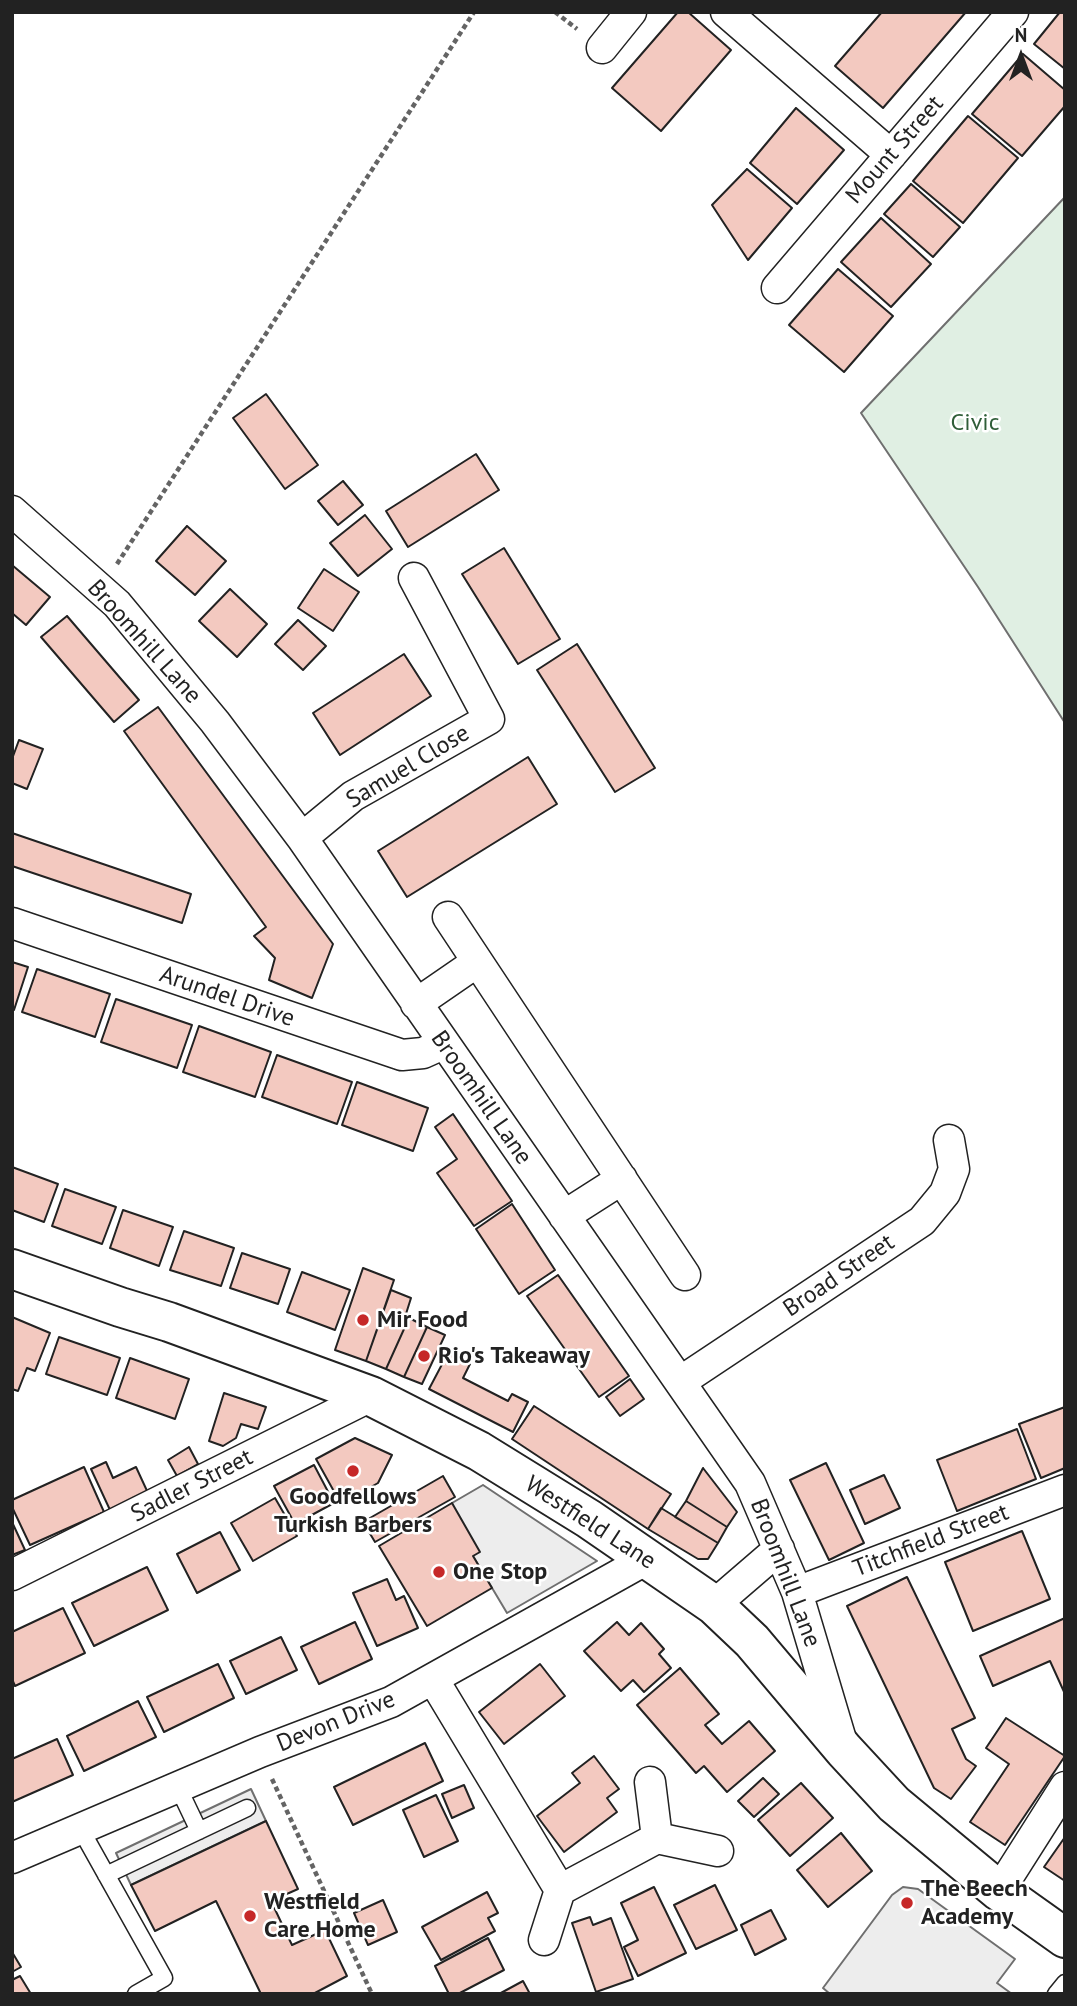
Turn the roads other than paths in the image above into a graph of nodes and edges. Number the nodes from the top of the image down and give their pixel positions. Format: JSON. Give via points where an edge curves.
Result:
{"nodes":[{"id":1,"x":631,"y":12,"type":"edge"},
{"id":2,"x":726,"y":12,"type":"edge"},
{"id":3,"x":1013,"y":12,"type":"edge"},
{"id":4,"x":602,"y":48,"type":"dead end"},
{"id":5,"x":891,"y":155,"type":"junction"},
{"id":6,"x":777,"y":288,"type":"dead end"},
{"id":7,"x":12,"y":511,"type":"edge"},
{"id":8,"x":414,"y":578,"type":"dead end"},
{"id":9,"x":302,"y":838,"type":"junction"},
{"id":10,"x":448,"y":917,"type":"dead end"},
{"id":11,"x":12,"y":923,"type":"edge"},
{"id":12,"x":477,"y":962,"type":"junction"},
{"id":13,"x":416,"y":1004,"type":"junction"},
{"id":14,"x":443,"y":1044,"type":"junction"},
{"id":15,"x":949,"y":1140,"type":"dead end"},
{"id":16,"x":622,"y":1179,"type":"junction"},
{"id":17,"x":564,"y":1216,"type":"junction"},
{"id":18,"x":12,"y":1269,"type":"edge"},
{"id":19,"x":685,"y":1275,"type":"dead end"},
{"id":20,"x":680,"y":1382,"type":"junction"},
{"id":21,"x":371,"y":1396,"type":"junction"},
{"id":22,"x":1065,"y":1490,"type":"edge"},
{"id":23,"x":779,"y":1549,"type":"junction"},
{"id":24,"x":647,"y":1559,"type":"junction"},
{"id":25,"x":12,"y":1575,"type":"edge"},
{"id":26,"x":797,"y":1592,"type":"junction"},
{"id":27,"x":713,"y":1605,"type":"junction"},
{"id":28,"x":433,"y":1679,"type":"junction"},
{"id":29,"x":844,"y":1750,"type":"junction"},
{"id":30,"x":650,"y":1782,"type":"dead end"},
{"id":31,"x":178,"y":1787,"type":"junction"},
{"id":32,"x":1065,"y":1787,"type":"edge"},
{"id":33,"x":247,"y":1808,"type":"dead end"},
{"id":34,"x":80,"y":1828,"type":"junction"},
{"id":35,"x":200,"y":1831,"type":"junction"},
{"id":36,"x":657,"y":1838,"type":"junction"},
{"id":37,"x":718,"y":1851,"type":"dead end"},
{"id":38,"x":12,"y":1858,"type":"edge"},
{"id":39,"x":106,"y":1875,"type":"junction"},
{"id":40,"x":559,"y":1890,"type":"junction"},
{"id":41,"x":999,"y":1891,"type":"junction"},
{"id":42,"x":1065,"y":1938,"type":"edge"},
{"id":43,"x":544,"y":1940,"type":"dead end"},
{"id":44,"x":1065,"y":1983,"type":"edge"},
{"id":45,"x":136,"y":1994,"type":"edge"},
{"id":46,"x":1056,"y":1994,"type":"edge"}],
"edges":[{"from":1,"to":4,"type":"street"},
{"from":2,"to":5,"type":"street"},
{"from":3,"to":5,"type":"street","name":"Mount Street"},
{"from":5,"to":6,"type":"street","name":"Mount Street"},
{"from":7,"to":9,"type":"street","name":"Broomhill Lane","via":[[117,604],[215,722]]},
{"from":8,"to":9,"type":"street","name":"Samuel Close","via":[[489,719],[353,796]]},
{"from":9,"to":13,"type":"street","name":"Broomhill Lane"},
{"from":10,"to":12,"type":"street"},
{"from":11,"to":14,"type":"street","name":"Arundel Drive","via":[[402,1055],[423,1053]]},
{"from":12,"to":13,"type":"street"},
{"from":12,"to":16,"type":"street"},
{"from":13,"to":14,"type":"street","name":"Broomhill Lane"},
{"from":14,"to":17,"type":"street","name":"Broomhill Lane"},
{"from":15,"to":20,"type":"street","name":"Broad Street","via":[[954,1169],[945,1193],[922,1221]]},
{"from":16,"to":17,"type":"street"},
{"from":16,"to":19,"type":"street"},
{"from":17,"to":20,"type":"street","name":"Broomhill Lane"},
{"from":18,"to":21,"type":"street","name":"Westfield Lane"},
{"from":20,"to":23,"type":"street","name":"Broomhill Lane","via":[[750,1483]]},
{"from":21,"to":24,"type":"street","name":"Westfield Lane","via":[[479,1451]]},
{"from":21,"to":25,"type":"street","name":"Sadler Street"},
{"from":22,"to":26,"type":"street","name":"Titchfield Street"},
{"from":23,"to":26,"type":"street","name":"Broomhill Lane"},
{"from":23,"to":27,"type":"street"},
{"from":24,"to":27,"type":"street","name":"Westfield Lane"},
{"from":24,"to":28,"type":"street","name":"Devon Drive"},
{"from":26,"to":29,"type":"street","name":"Broomhill Lane"},
{"from":27,"to":29,"type":"street","name":"Westfield Lane","via":[[752,1641]]},
{"from":28,"to":31,"type":"street","name":"Devon Drive","via":[[391,1702]]},
{"from":28,"to":40,"type":"street"},
{"from":29,"to":41,"type":"street","name":"Westfield Lane","via":[[894,1804]]},
{"from":30,"to":36,"type":"street"},
{"from":31,"to":34,"type":"street","name":"Devon Drive"},
{"from":31,"to":35,"type":"lane"},
{"from":32,"to":41,"type":"street"},
{"from":33,"to":35,"type":"lane"},
{"from":34,"to":38,"type":"street","name":"Devon Drive"},
{"from":34,"to":39,"type":"lane"},
{"from":35,"to":39,"type":"lane"},
{"from":36,"to":37,"type":"street"},
{"from":36,"to":40,"type":"street"},
{"from":39,"to":45,"type":"lane","via":[[164,1978]]},
{"from":40,"to":43,"type":"street"},
{"from":41,"to":42,"type":"street","name":"Westfield Lane"},
{"from":44,"to":46,"type":"lane"}]}
